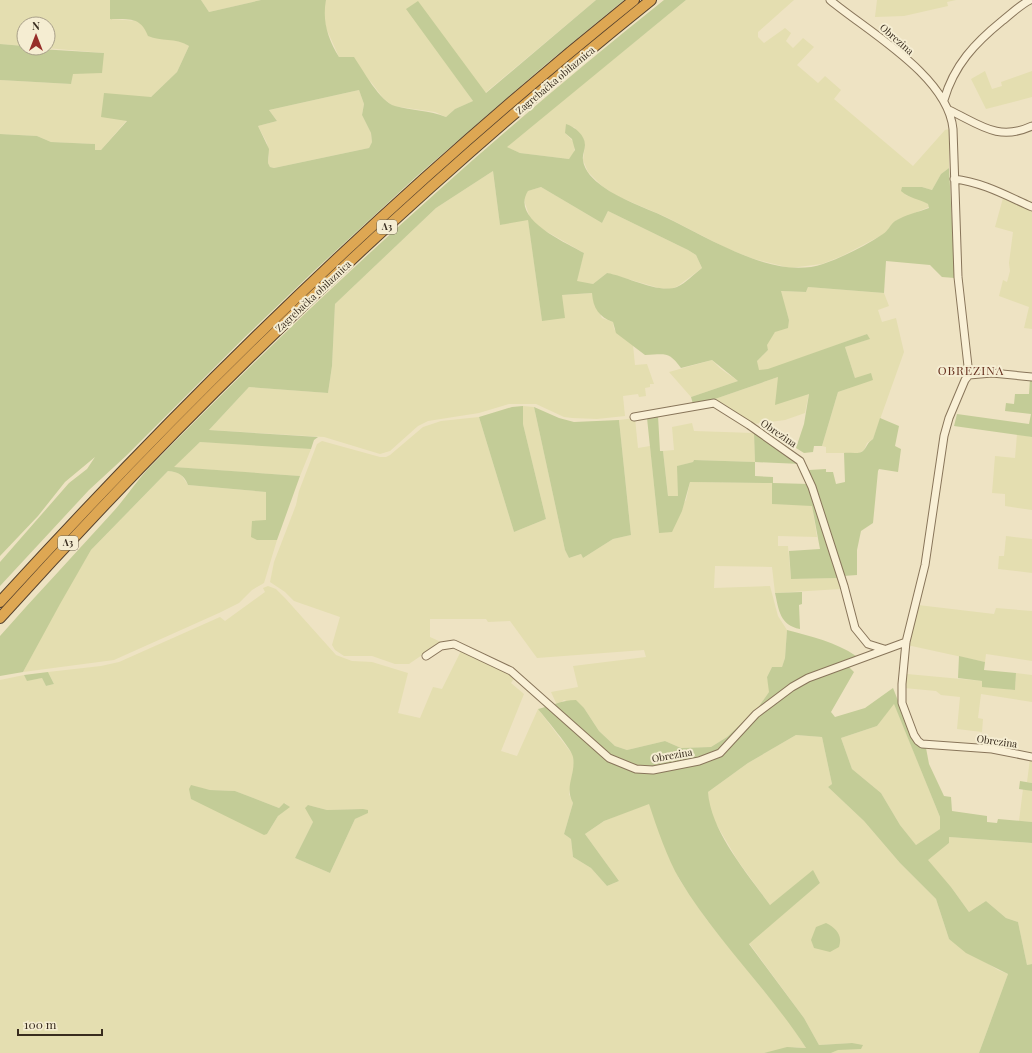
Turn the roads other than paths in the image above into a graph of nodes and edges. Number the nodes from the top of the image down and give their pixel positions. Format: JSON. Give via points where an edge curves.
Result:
{"nodes":[{"id":1,"x":634,"y":0,"type":"edge"},
{"id":2,"x":651,"y":0,"type":"edge"},
{"id":3,"x":830,"y":0,"type":"edge"},
{"id":4,"x":1030,"y":0,"type":"edge"},
{"id":5,"x":944,"y":100,"type":"junction"},
{"id":6,"x":949,"y":110,"type":"junction"},
{"id":7,"x":1032,"y":126,"type":"edge"},
{"id":8,"x":954,"y":179,"type":"junction"},
{"id":9,"x":1032,"y":207,"type":"edge"},
{"id":10,"x":969,"y":375,"type":"junction"},
{"id":11,"x":1032,"y":377,"type":"edge"},
{"id":12,"x":634,"y":417,"type":"dead end"},
{"id":13,"x":0,"y":602,"type":"edge"},
{"id":14,"x":0,"y":618,"type":"edge"},
{"id":15,"x":906,"y":642,"type":"junction"},
{"id":16,"x":884,"y":649,"type":"junction"},
{"id":17,"x":426,"y":656,"type":"dead end"},
{"id":18,"x":1032,"y":757,"type":"edge"}],
"edges":[{"from":1,"to":13,"type":"highway","name":"Zagrebačka obilaznica","number":"A3","via":[[489,122],[326,269],[178,413]]},
{"from":2,"to":14,"type":"highway","name":"Zagrebačka obilaznica","number":"A3","via":[[415,200],[263,343],[137,470]]},
{"from":3,"to":5,"type":"street","name":"Obrezina","via":[[896,50]]},
{"from":4,"to":5,"type":"street","via":[[1008,15],[973,46],[960,62]]},
{"from":5,"to":6,"type":"street","name":"Obrezina"},
{"from":6,"to":7,"type":"street","via":[[998,132],[1015,133]]},
{"from":6,"to":8,"type":"street","name":"Obrezina","via":[[953,129]]},
{"from":8,"to":9,"type":"street","via":[[972,182]]},
{"from":8,"to":10,"type":"street","name":"Obrezina","via":[[958,277]]},
{"from":10,"to":11,"type":"street","via":[[992,373]]},
{"from":10,"to":15,"type":"street","name":"Obrezina","via":[[949,418],[944,436],[925,565]]},
{"from":12,"to":16,"type":"street","name":"Obrezina","via":[[714,403],[800,461],[812,487],[855,628],[868,644]]},
{"from":15,"to":16,"type":"street","name":"Obrezina"},
{"from":15,"to":18,"type":"street","name":"Obrezina","via":[[902,699],[918,741],[927,745],[992,749]]},
{"from":16,"to":17,"type":"street","name":"Obrezina","via":[[808,678],[782,693],[756,714],[720,753],[699,761],[653,770],[636,769],[609,758],[511,671],[454,644],[441,646]]}]}
